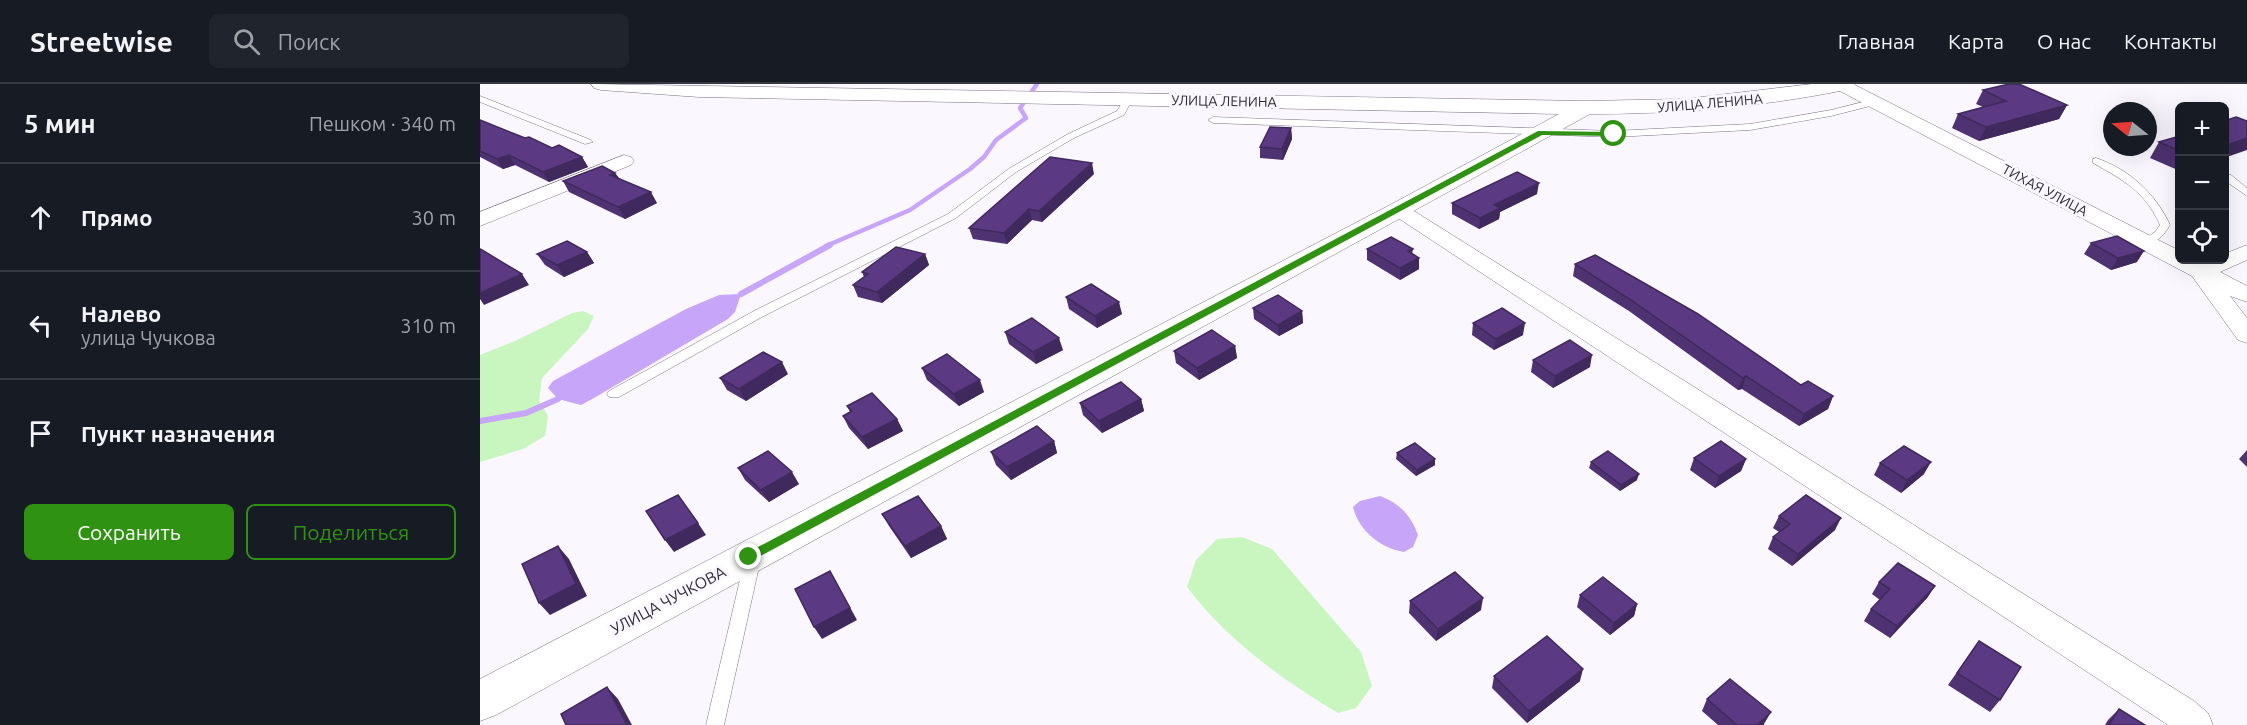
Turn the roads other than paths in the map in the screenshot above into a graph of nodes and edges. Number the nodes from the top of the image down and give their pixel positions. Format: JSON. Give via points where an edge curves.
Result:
{"nodes":[{"id":1,"x":601,"y":84,"type":"edge"},
{"id":2,"x":1844,"y":84,"type":"edge"},
{"id":3,"x":480,"y":99,"type":"edge"},
{"id":4,"x":1128,"y":99,"type":"junction"},
{"id":5,"x":1875,"y":102,"type":"junction"},
{"id":6,"x":1586,"y":108,"type":"junction"},
{"id":7,"x":1213,"y":120,"type":"dead end"},
{"id":8,"x":1540,"y":133,"type":"junction"},
{"id":9,"x":588,"y":142,"type":"dead end"},
{"id":10,"x":624,"y":161,"type":"dead end"},
{"id":11,"x":2096,"y":161,"type":"dead end"},
{"id":12,"x":2229,"y":179,"type":"edge"},
{"id":13,"x":2247,"y":193,"type":"edge"},
{"id":14,"x":1399,"y":210,"type":"junction"},
{"id":15,"x":480,"y":220,"type":"edge"},
{"id":16,"x":2145,"y":243,"type":"junction"},
{"id":17,"x":2247,"y":252,"type":"edge"},
{"id":18,"x":2201,"y":272,"type":"junction"},
{"id":19,"x":2247,"y":295,"type":"edge"},
{"id":20,"x":2247,"y":335,"type":"edge"},
{"id":21,"x":614,"y":394,"type":"dead end"},
{"id":22,"x":749,"y":557,"type":"junction"},
{"id":23,"x":480,"y":701,"type":"edge"},
{"id":24,"x":715,"y":725,"type":"edge"},
{"id":25,"x":2195,"y":725,"type":"edge"}],
"edges":[{"from":1,"to":4,"type":"main road","name":"УЛИЦА ЛЕНИНА","via":[[699,91]]},
{"from":2,"to":5,"type":"street","name":"ТИХАЯ УЛИЦА"},
{"from":2,"to":6,"type":"main road","name":"УЛИЦА ЛЕНИНА","via":[[1721,104]]},
{"from":3,"to":9,"type":"lane"},
{"from":4,"to":6,"type":"main road","name":"УЛИЦА ЛЕНИНА"},
{"from":4,"to":21,"type":"lane","via":[[1120,113],[1013,170],[952,216],[758,314]]},
{"from":5,"to":8,"type":"lane","via":[[1750,127],[1614,134]]},
{"from":5,"to":16,"type":"street","name":"ТИХАЯ УЛИЦА"},
{"from":6,"to":8,"type":"main road","name":"УЛИЦА ЧУЧКОВА"},
{"from":7,"to":8,"type":"lane"},
{"from":8,"to":14,"type":"main road","name":"УЛИЦА ЧУЧКОВА"},
{"from":10,"to":15,"type":"street"},
{"from":11,"to":16,"type":"lane","via":[[2136,183],[2158,205],[2165,225]]},
{"from":12,"to":13,"type":"lane"},
{"from":14,"to":22,"type":"main road","name":"УЛИЦА ЧУЧКОВА"},
{"from":14,"to":25,"type":"street"},
{"from":16,"to":18,"type":"street","name":"ТИХАЯ УЛИЦА"},
{"from":17,"to":18,"type":"street"},
{"from":18,"to":19,"type":"street","name":"ТИХАЯ УЛИЦА"},
{"from":18,"to":20,"type":"street"},
{"from":22,"to":23,"type":"main road","name":"УЛИЦА ЧУЧКОВА"},
{"from":22,"to":24,"type":"lane","via":[[750,571]]}]}
